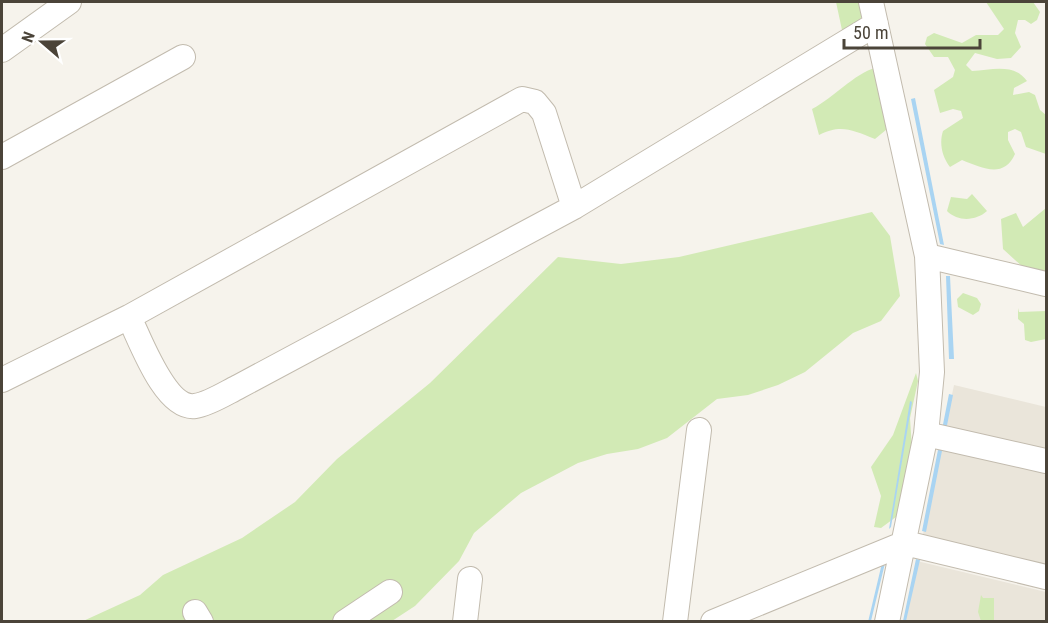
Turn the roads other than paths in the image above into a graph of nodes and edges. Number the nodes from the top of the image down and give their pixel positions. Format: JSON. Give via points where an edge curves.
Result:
{"nodes":[{"id":1,"x":69,"y":2,"type":"edge"},
{"id":2,"x":874,"y":13,"type":"edge"},
{"id":3,"x":2,"y":50,"type":"edge"},
{"id":4,"x":183,"y":57,"type":"dead end"},
{"id":5,"x":2,"y":158,"type":"edge"},
{"id":6,"x":573,"y":207,"type":"junction"},
{"id":7,"x":927,"y":255,"type":"junction"},
{"id":8,"x":1047,"y":284,"type":"edge"},
{"id":9,"x":129,"y":317,"type":"junction"},
{"id":10,"x":2,"y":380,"type":"edge"},
{"id":11,"x":699,"y":430,"type":"dead end"},
{"id":12,"x":926,"y":434,"type":"junction"},
{"id":13,"x":1047,"y":461,"type":"edge"},
{"id":14,"x":905,"y":543,"type":"junction"},
{"id":15,"x":1047,"y":578,"type":"edge"},
{"id":16,"x":470,"y":579,"type":"dead end"},
{"id":17,"x":390,"y":592,"type":"dead end"},
{"id":18,"x":345,"y":621,"type":"edge"},
{"id":19,"x":465,"y":621,"type":"edge"},
{"id":20,"x":675,"y":621,"type":"edge"},
{"id":21,"x":713,"y":621,"type":"edge"},
{"id":22,"x":887,"y":621,"type":"edge"}],
"edges":[{"from":1,"to":3,"type":"street"},
{"from":2,"to":6,"type":"street"},
{"from":2,"to":7,"type":"street"},
{"from":4,"to":5,"type":"street"},
{"from":6,"to":9,"type":"street","via":[[238,387],[195,406],[180,403],[166,391]]},
{"from":6,"to":9,"type":"street","via":[[544,113],[535,102],[522,99]]},
{"from":7,"to":8,"type":"street"},
{"from":7,"to":12,"type":"street","via":[[932,372]]},
{"from":9,"to":10,"type":"street"},
{"from":11,"to":20,"type":"street"},
{"from":12,"to":13,"type":"street"},
{"from":12,"to":14,"type":"street"},
{"from":14,"to":15,"type":"street"},
{"from":14,"to":21,"type":"street"},
{"from":14,"to":22,"type":"street"},
{"from":16,"to":19,"type":"street"},
{"from":17,"to":18,"type":"street"}]}
